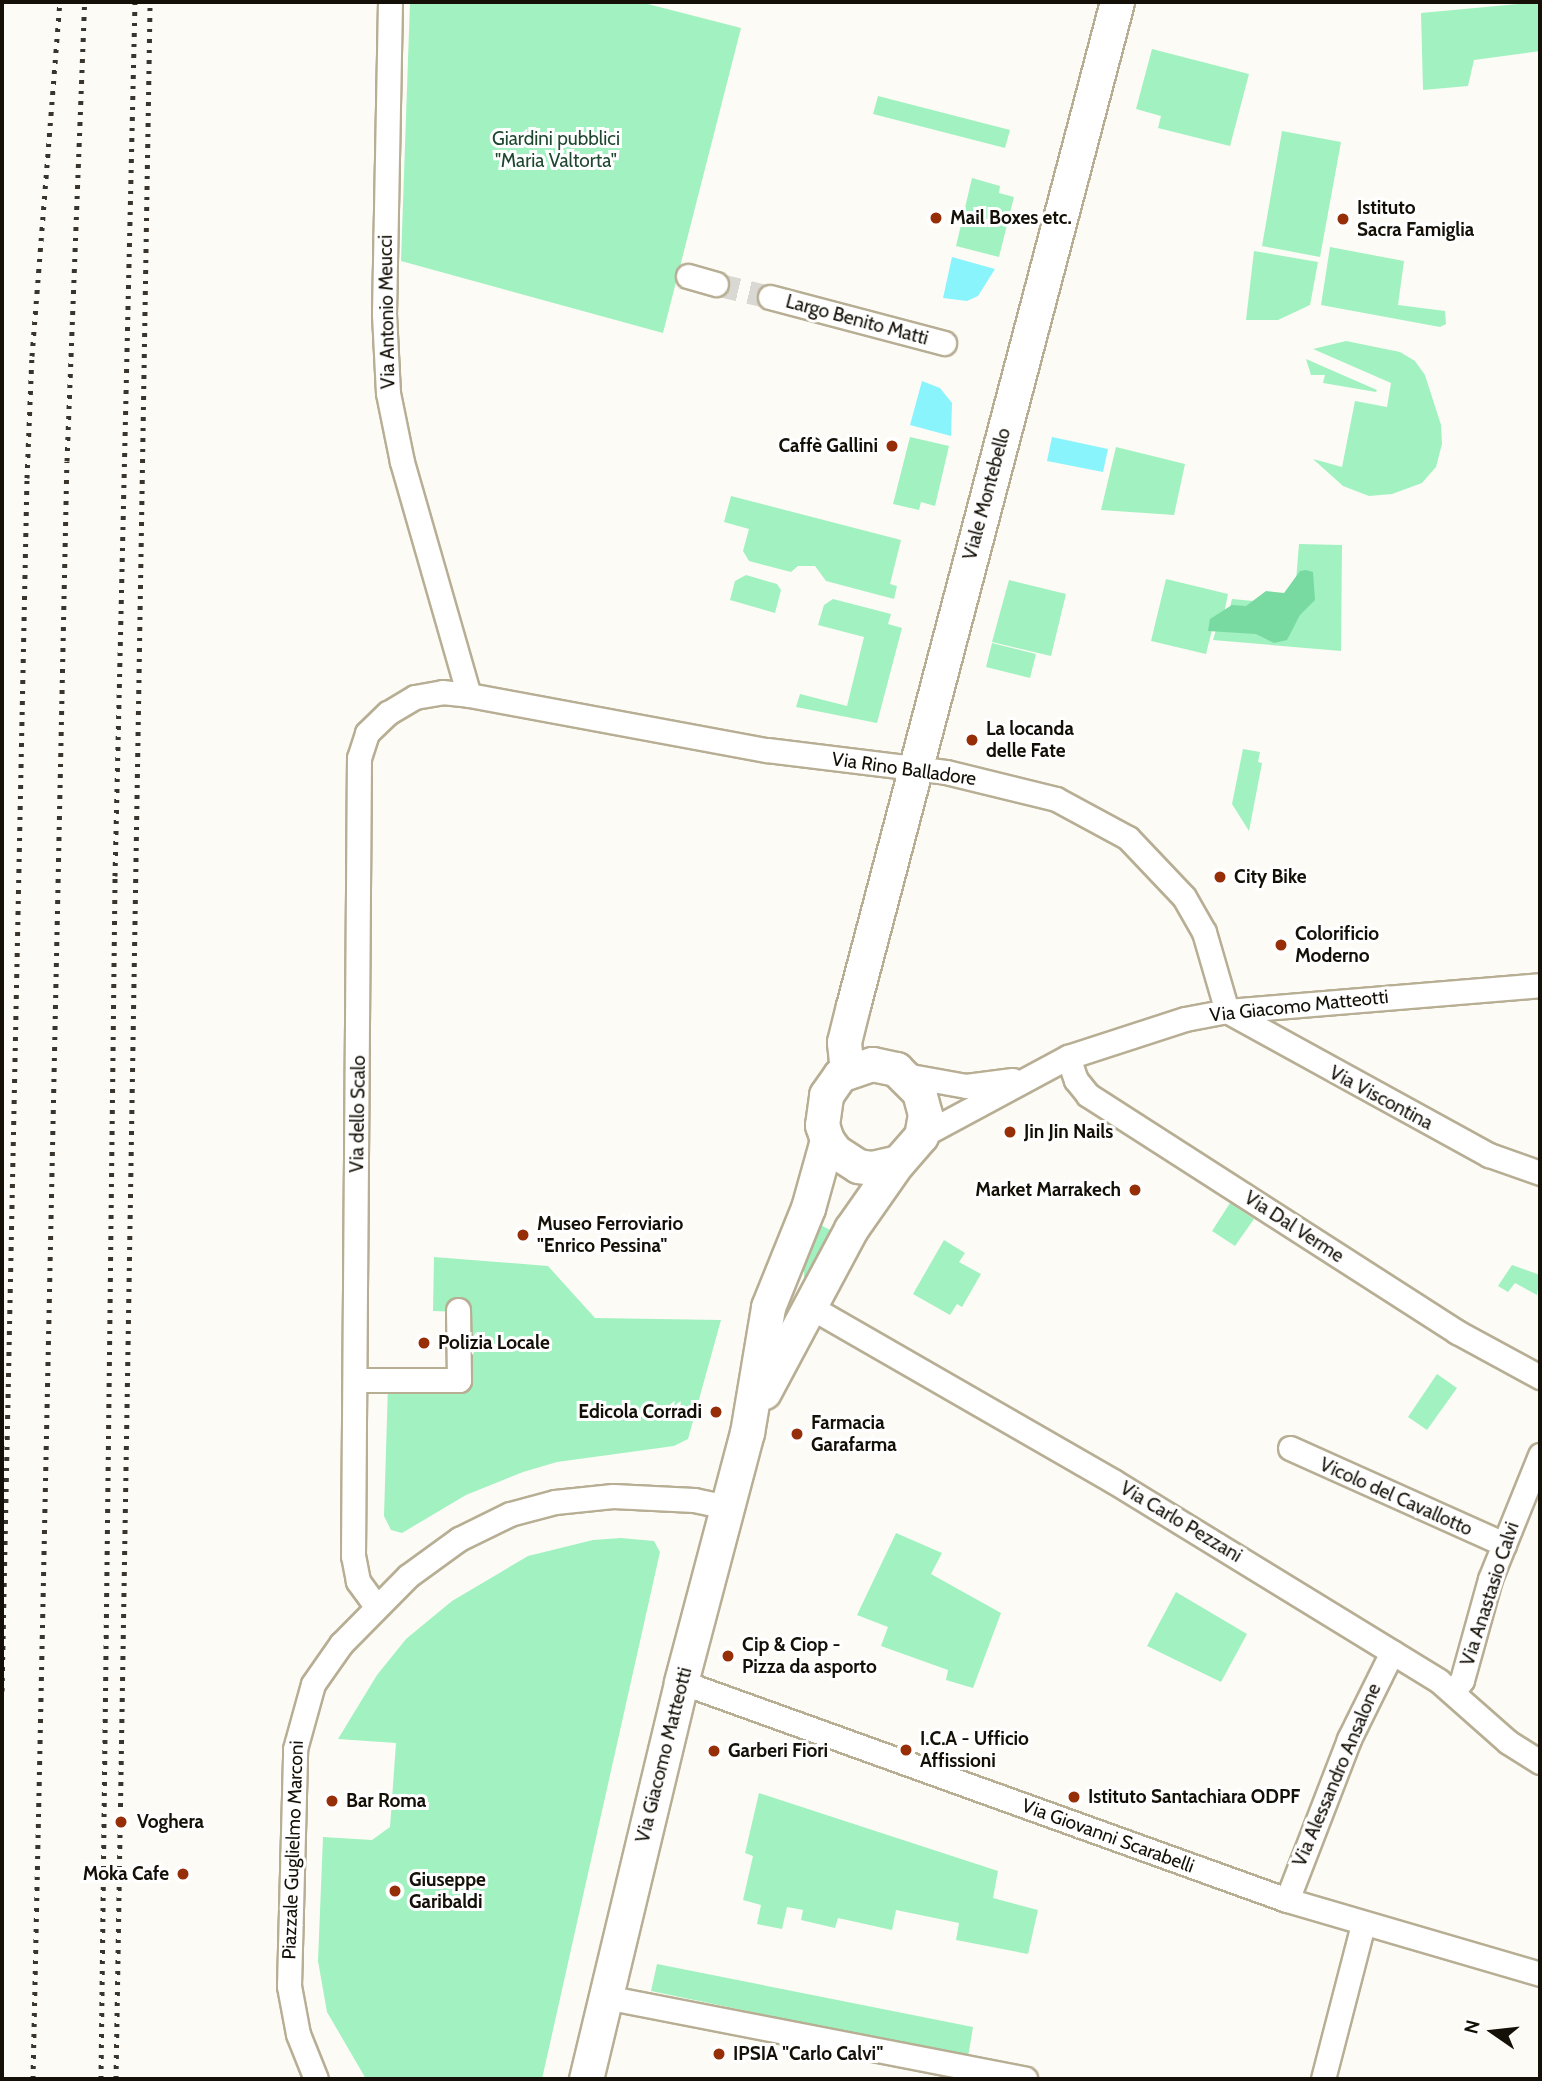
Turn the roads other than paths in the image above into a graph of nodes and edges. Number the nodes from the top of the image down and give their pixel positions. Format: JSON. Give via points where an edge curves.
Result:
{"nodes":[{"id":1,"x":390,"y":2,"type":"edge"},
{"id":2,"x":1116,"y":2,"type":"edge"},
{"id":3,"x":688,"y":276,"type":"dead end"},
{"id":4,"x":716,"y":284,"type":"tunnel mouth"},
{"id":5,"x":770,"y":297,"type":"tunnel mouth"},
{"id":6,"x":944,"y":343,"type":"dead end"},
{"id":7,"x":469,"y":695,"type":"junction"},
{"id":8,"x":915,"y":769,"type":"junction"},
{"id":9,"x":1540,"y":985,"type":"edge"},
{"id":10,"x":856,"y":996,"type":"junction"},
{"id":11,"x":1227,"y":1010,"type":"junction"},
{"id":12,"x":1068,"y":1057,"type":"junction"},
{"id":13,"x":895,"y":1070,"type":"junction"},
{"id":14,"x":847,"y":1071,"type":"junction"},
{"id":15,"x":1026,"y":1077,"type":"junction"},
{"id":16,"x":921,"y":1136,"type":"junction"},
{"id":17,"x":827,"y":1140,"type":"junction"},
{"id":18,"x":898,"y":1162,"type":"junction"},
{"id":19,"x":1540,"y":1173,"type":"edge"},
{"id":20,"x":792,"y":1245,"type":"junction"},
{"id":21,"x":807,"y":1304,"type":"junction"},
{"id":22,"x":458,"y":1310,"type":"dead end"},
{"id":23,"x":1540,"y":1377,"type":"edge"},
{"id":24,"x":355,"y":1380,"type":"junction"},
{"id":25,"x":747,"y":1433,"type":"junction"},
{"id":26,"x":1290,"y":1448,"type":"dead end"},
{"id":27,"x":1540,"y":1455,"type":"edge"},
{"id":28,"x":727,"y":1507,"type":"junction"},
{"id":29,"x":1504,"y":1544,"type":"junction"},
{"id":30,"x":376,"y":1606,"type":"junction"},
{"id":31,"x":1392,"y":1652,"type":"junction"},
{"id":32,"x":681,"y":1682,"type":"junction"},
{"id":33,"x":1453,"y":1692,"type":"junction"},
{"id":34,"x":1540,"y":1762,"type":"edge"},
{"id":35,"x":1287,"y":1900,"type":"junction"},
{"id":36,"x":1363,"y":1924,"type":"junction"},
{"id":37,"x":1540,"y":1974,"type":"edge"},
{"id":38,"x":606,"y":1997,"type":"junction"},
{"id":39,"x":316,"y":2079,"type":"edge"},
{"id":40,"x":586,"y":2079,"type":"edge"},
{"id":41,"x":1025,"y":2079,"type":"edge"},
{"id":42,"x":1323,"y":2079,"type":"edge"}],
"edges":[{"from":1,"to":7,"type":"street","name":"Via Antonio Meucci","via":[[384,314],[388,393],[401,462]]},
{"from":2,"to":8,"type":"street","name":"Viale Montebello"},
{"from":3,"to":4,"type":"street"},
{"from":5,"to":6,"type":"street","name":"Largo Benito Matti"},
{"from":7,"to":8,"type":"street","name":"Via Rino Balladore","via":[[767,750]]},
{"from":7,"to":24,"type":"street","name":"Via dello Scalo","via":[[442,692],[415,697],[367,733],[359,758]]},
{"from":8,"to":10,"type":"street","name":"Viale Montebello"},
{"from":8,"to":11,"type":"street","name":"Via Rino Balladore","via":[[946,772],[1056,799],[1128,838],[1184,897],[1204,932]]},
{"from":9,"to":11,"type":"street","name":"Via Giacomo Matteotti"},
{"from":10,"to":13,"type":"street","name":"Viale Montebello","via":[[865,1029]]},
{"from":10,"to":14,"type":"street","name":"Viale Montebello","via":[[844,1042]]},
{"from":11,"to":12,"type":"street","name":"Via Giacomo Matteotti","via":[[1129,1034]]},
{"from":11,"to":19,"type":"street","name":"Via Viscontina","via":[[1489,1155]]},
{"from":12,"to":15,"type":"street","name":"Via Giacomo Matteotti"},
{"from":12,"to":23,"type":"street","name":"Via Dal Verme","via":[[1076,1080],[1088,1095],[1457,1332]]},
{"from":13,"to":14,"type":"street","name":"Via Giacomo Matteotti"},
{"from":13,"to":15,"type":"street","name":"Via Giacomo Matteotti","via":[[966,1086]]},
{"from":13,"to":16,"type":"street","via":[[923,1103]]},
{"from":14,"to":17,"type":"street","name":"Via Giacomo Matteotti","via":[[825,1096],[822,1125]]},
{"from":15,"to":16,"type":"street","name":"Via Giacomo Matteotti"},
{"from":16,"to":18,"type":"street","name":"Via Giacomo Matteotti"},
{"from":17,"to":18,"type":"street","via":[[858,1166]]},
{"from":17,"to":20,"type":"street","name":"Via Giacomo Matteotti"},
{"from":18,"to":21,"type":"street","name":"Via Giacomo Matteotti"},
{"from":20,"to":21,"type":"street"},
{"from":20,"to":25,"type":"street","name":"Via Giacomo Matteotti","via":[[768,1307]]},
{"from":21,"to":25,"type":"street","name":"Via Giacomo Matteotti"},
{"from":21,"to":31,"type":"street","name":"Via Carlo Pezzani","via":[[1114,1481]]},
{"from":22,"to":24,"type":"street","via":[[459,1380]]},
{"from":24,"to":30,"type":"street","name":"Via dello Scalo","via":[[353,1556],[358,1581]]},
{"from":25,"to":28,"type":"street","name":"Via Giacomo Matteotti"},
{"from":26,"to":29,"type":"street","name":"Vicolo del Cavallotto"},
{"from":27,"to":29,"type":"street","name":"Via Anastasio Calvi"},
{"from":28,"to":30,"type":"street","name":"Piazzale Guglielmo Marconi","via":[[694,1500],[612,1496],[510,1514],[459,1539]]},
{"from":28,"to":32,"type":"street","name":"Via Giacomo Matteotti"},
{"from":29,"to":33,"type":"street","name":"Via Anastasio Calvi","via":[[1462,1680]]},
{"from":30,"to":39,"type":"street","name":"Piazzale Guglielmo Marconi","via":[[313,1684],[295,1744],[289,1986],[298,2034]]},
{"from":31,"to":33,"type":"street","name":"Via Carlo Pezzani"},
{"from":31,"to":35,"type":"street","name":"Via Alessandro Ansalone","via":[[1349,1739]]},
{"from":32,"to":35,"type":"street","name":"Via Giovanni Scarabelli"},
{"from":32,"to":38,"type":"street","name":"Via Giacomo Matteotti"},
{"from":33,"to":34,"type":"street","name":"Via Carlo Pezzani","via":[[1508,1742]]},
{"from":35,"to":36,"type":"street","name":"Via Giovanni Scarabelli"},
{"from":36,"to":37,"type":"street","name":"Via Giovanni Scarabelli"},
{"from":36,"to":42,"type":"street"},
{"from":38,"to":40,"type":"street","name":"Via Giacomo Matteotti"},
{"from":38,"to":41,"type":"street"}]}
